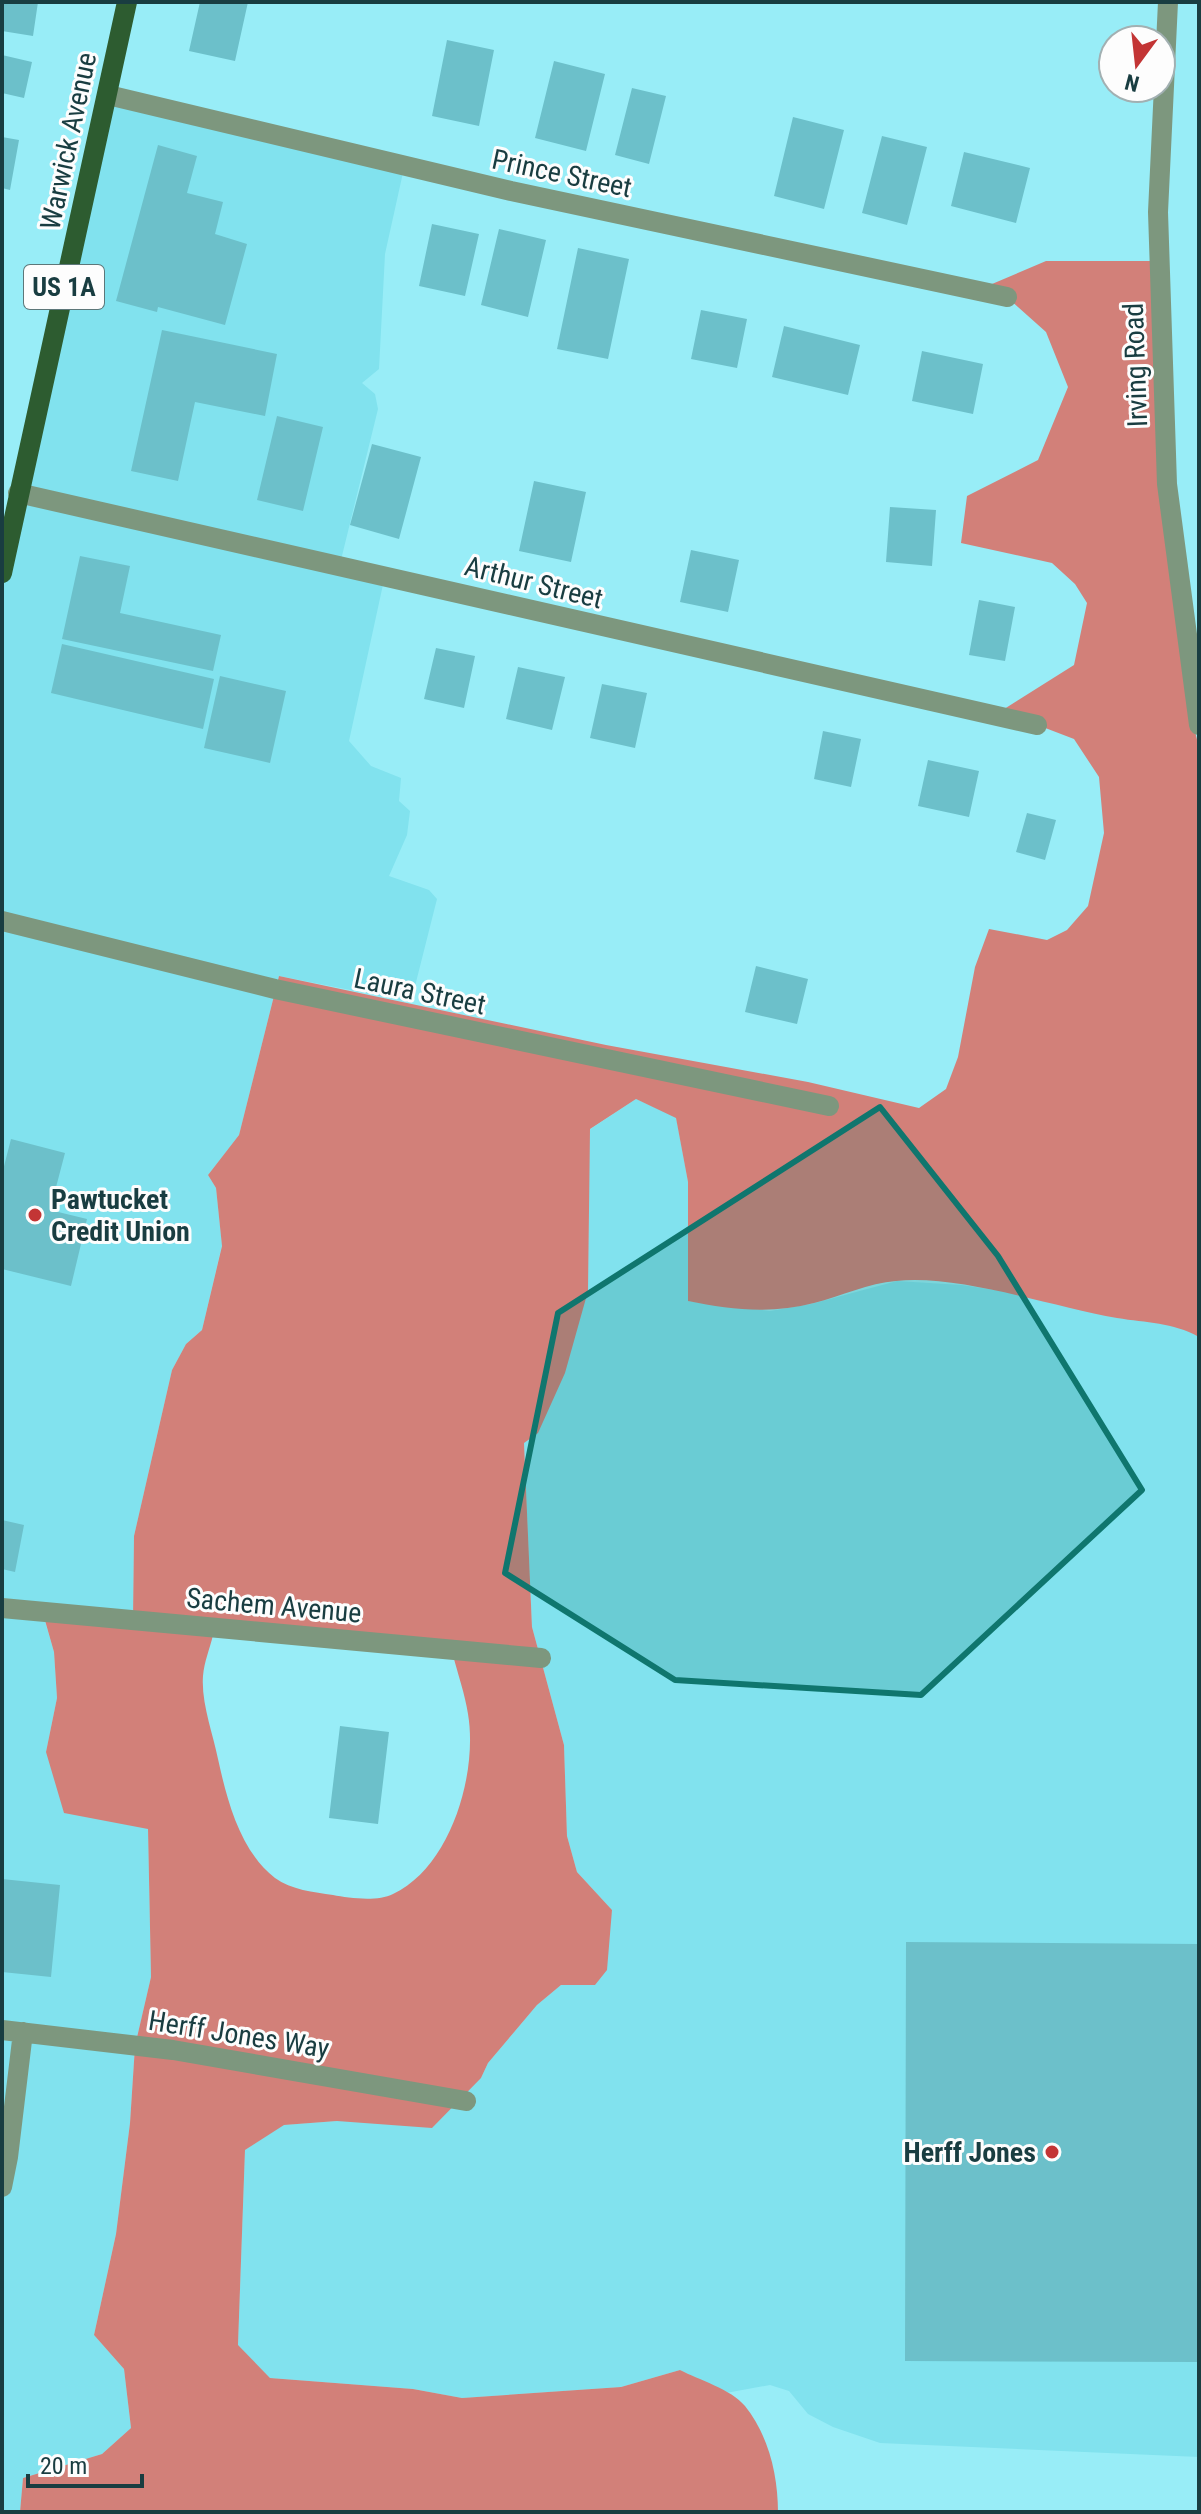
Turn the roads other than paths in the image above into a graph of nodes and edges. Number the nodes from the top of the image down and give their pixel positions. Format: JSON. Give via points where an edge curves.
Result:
{"nodes":[{"id":1,"x":127,"y":2,"type":"edge"},
{"id":2,"x":1168,"y":2,"type":"edge"},
{"id":3,"x":108,"y":95,"type":"junction"},
{"id":4,"x":1007,"y":297,"type":"dead end"},
{"id":5,"x":18,"y":493,"type":"junction"},
{"id":6,"x":2,"y":573,"type":"edge"},
{"id":7,"x":1037,"y":725,"type":"dead end"},
{"id":8,"x":1199,"y":725,"type":"edge"},
{"id":9,"x":2,"y":921,"type":"edge"},
{"id":10,"x":829,"y":1106,"type":"dead end"},
{"id":11,"x":2,"y":1608,"type":"edge"},
{"id":12,"x":541,"y":1658,"type":"dead end"},
{"id":13,"x":2,"y":2030,"type":"edge"},
{"id":14,"x":23,"y":2032,"type":"junction"},
{"id":15,"x":466,"y":2101,"type":"dead end"},
{"id":16,"x":5,"y":2156,"type":"edge"},
{"id":17,"x":2,"y":2187,"type":"edge"}],
"edges":[{"from":1,"to":3,"type":"main road","name":"Warwick Avenue","number":"US 1A"},
{"from":2,"to":8,"type":"street","name":"Irving Road","via":[[1158,212],[1167,484]]},
{"from":3,"to":4,"type":"street","name":"Prince Street","via":[[511,191]]},
{"from":3,"to":5,"type":"main road","name":"Warwick Avenue","number":"US 1A"},
{"from":5,"to":6,"type":"main road","name":"Warwick Avenue","number":"US 1A"},
{"from":5,"to":7,"type":"street","name":"Arthur Street"},
{"from":9,"to":10,"type":"street","name":"Laura Street","via":[[275,989]]},
{"from":11,"to":12,"type":"street","name":"Sachem Avenue"},
{"from":13,"to":14,"type":"street","name":"Herff Jones Way"},
{"from":14,"to":15,"type":"street","name":"Herff Jones Way","via":[[173,2050]]},
{"from":14,"to":16,"type":"street"},
{"from":16,"to":17,"type":"street"}]}
